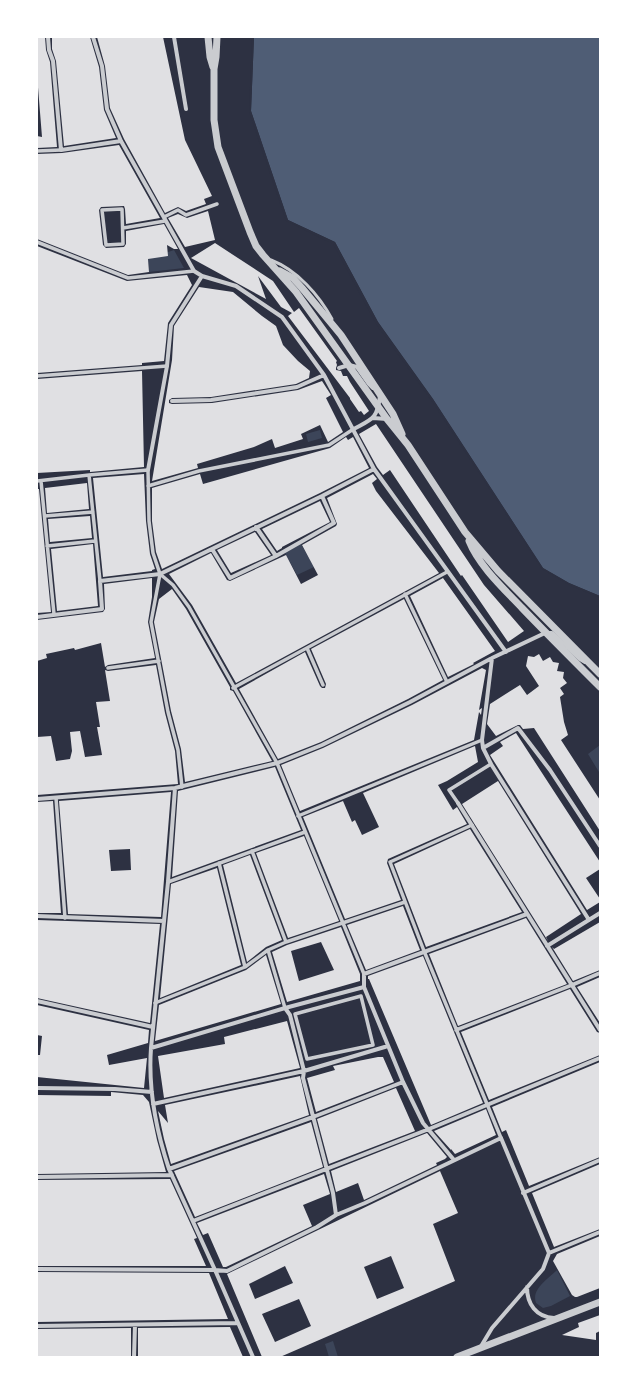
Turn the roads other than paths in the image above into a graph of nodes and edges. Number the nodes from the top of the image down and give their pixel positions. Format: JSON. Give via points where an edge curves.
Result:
{"nodes":[{"id":1,"x":48,"y":37,"type":"edge"},
{"id":2,"x":93,"y":37,"type":"edge"},
{"id":3,"x":174,"y":37,"type":"edge"},
{"id":4,"x":208,"y":37,"type":"edge"},
{"id":5,"x":217,"y":39,"type":"edge"},
{"id":6,"x":214,"y":69,"type":"junction"},
{"id":7,"x":186,"y":109,"type":"dead end"},
{"id":8,"x":121,"y":140,"type":"junction"},
{"id":9,"x":61,"y":150,"type":"junction"},
{"id":10,"x":37,"y":151,"type":"edge"},
{"id":11,"x":217,"y":204,"type":"dead end"},
{"id":12,"x":165,"y":219,"type":"junction"},
{"id":13,"x":123,"y":228,"type":"junction"},
{"id":14,"x":37,"y":242,"type":"edge"},
{"id":15,"x":266,"y":258,"type":"junction"},
{"id":16,"x":275,"y":267,"type":"junction"},
{"id":17,"x":194,"y":271,"type":"junction"},
{"id":18,"x":202,"y":276,"type":"junction"},
{"id":19,"x":337,"y":330,"type":"junction"},
{"id":20,"x":349,"y":365,"type":"junction"},
{"id":21,"x":167,"y":366,"type":"junction"},
{"id":22,"x":339,"y":368,"type":"dead end"},
{"id":23,"x":324,"y":375,"type":"junction"},
{"id":24,"x":37,"y":376,"type":"edge"},
{"id":25,"x":379,"y":393,"type":"junction"},
{"id":26,"x":172,"y":401,"type":"dead end"},
{"id":27,"x":378,"y":407,"type":"junction"},
{"id":28,"x":373,"y":418,"type":"junction"},
{"id":29,"x":387,"y":419,"type":"junction"},
{"id":30,"x":352,"y":430,"type":"junction"},
{"id":31,"x":408,"y":445,"type":"junction"},
{"id":32,"x":374,"y":469,"type":"junction"},
{"id":33,"x":148,"y":470,"type":"junction"},
{"id":34,"x":89,"y":475,"type":"junction"},
{"id":35,"x":39,"y":481,"type":"edge"},
{"id":36,"x":148,"y":486,"type":"junction"},
{"id":37,"x":322,"y":496,"type":"junction"},
{"id":38,"x":93,"y":512,"type":"junction"},
{"id":39,"x":45,"y":516,"type":"junction"},
{"id":40,"x":256,"y":527,"type":"junction"},
{"id":41,"x":465,"y":532,"type":"junction"},
{"id":42,"x":95,"y":541,"type":"junction"},
{"id":43,"x":47,"y":546,"type":"junction"},
{"id":44,"x":212,"y":549,"type":"junction"},
{"id":45,"x":276,"y":556,"type":"junction"},
{"id":46,"x":447,"y":572,"type":"junction"},
{"id":47,"x":160,"y":574,"type":"junction"},
{"id":48,"x":100,"y":581,"type":"junction"},
{"id":49,"x":405,"y":594,"type":"junction"},
{"id":50,"x":54,"y":614,"type":"junction"},
{"id":51,"x":37,"y":617,"type":"edge"},
{"id":52,"x":545,"y":633,"type":"junction"},
{"id":53,"x":307,"y":648,"type":"junction"},
{"id":54,"x":506,"y":652,"type":"junction"},
{"id":55,"x":492,"y":658,"type":"junction"},
{"id":56,"x":159,"y":661,"type":"junction"},
{"id":57,"x":589,"y":664,"type":"junction"},
{"id":58,"x":108,"y":668,"type":"dead end"},
{"id":59,"x":600,"y":674,"type":"edge"},
{"id":60,"x":447,"y":682,"type":"junction"},
{"id":61,"x":323,"y":685,"type":"dead end"},
{"id":62,"x":600,"y":687,"type":"edge"},
{"id":63,"x":233,"y":688,"type":"junction"},
{"id":64,"x":482,"y":740,"type":"junction"},
{"id":65,"x":483,"y":748,"type":"junction"},
{"id":66,"x":277,"y":764,"type":"junction"},
{"id":67,"x":491,"y":764,"type":"junction"},
{"id":68,"x":182,"y":787,"type":"junction"},
{"id":69,"x":175,"y":788,"type":"junction"},
{"id":70,"x":56,"y":798,"type":"junction"},
{"id":71,"x":37,"y":799,"type":"edge"},
{"id":72,"x":458,"y":803,"type":"joint"},
{"id":73,"x":298,"y":816,"type":"junction"},
{"id":74,"x":472,"y":825,"type":"junction"},
{"id":75,"x":305,"y":832,"type":"junction"},
{"id":76,"x":600,"y":846,"type":"edge"},
{"id":77,"x":252,"y":851,"type":"junction"},
{"id":78,"x":219,"y":863,"type":"junction"},
{"id":79,"x":168,"y":882,"type":"junction"},
{"id":80,"x":405,"y":902,"type":"junction"},
{"id":81,"x":600,"y":913,"type":"edge"},
{"id":82,"x":527,"y":914,"type":"junction"},
{"id":83,"x":37,"y":916,"type":"edge"},
{"id":84,"x":65,"y":918,"type":"junction"},
{"id":85,"x":589,"y":920,"type":"junction"},
{"id":86,"x":164,"y":921,"type":"junction"},
{"id":87,"x":343,"y":924,"type":"junction"},
{"id":88,"x":286,"y":942,"type":"junction"},
{"id":89,"x":547,"y":946,"type":"junction"},
{"id":90,"x":268,"y":950,"type":"junction"},
{"id":91,"x":424,"y":951,"type":"junction"},
{"id":92,"x":245,"y":968,"type":"junction"},
{"id":93,"x":600,"y":973,"type":"edge"},
{"id":94,"x":364,"y":974,"type":"junction"},
{"id":95,"x":572,"y":985,"type":"junction"},
{"id":96,"x":364,"y":987,"type":"junction"},
{"id":97,"x":37,"y":1001,"type":"edge"},
{"id":98,"x":155,"y":1003,"type":"junction"},
{"id":99,"x":285,"y":1008,"type":"junction"},
{"id":100,"x":153,"y":1027,"type":"junction"},
{"id":101,"x":456,"y":1030,"type":"junction"},
{"id":102,"x":600,"y":1030,"type":"edge"},
{"id":103,"x":373,"y":1045,"type":"joint"},
{"id":104,"x":388,"y":1046,"type":"junction"},
{"id":105,"x":151,"y":1048,"type":"junction"},
{"id":106,"x":600,"y":1058,"type":"edge"},
{"id":107,"x":304,"y":1071,"type":"junction"},
{"id":108,"x":403,"y":1082,"type":"junction"},
{"id":109,"x":37,"y":1088,"type":"edge"},
{"id":110,"x":152,"y":1092,"type":"junction"},
{"id":111,"x":153,"y":1104,"type":"junction"},
{"id":112,"x":487,"y":1105,"type":"junction"},
{"id":113,"x":313,"y":1117,"type":"junction"},
{"id":114,"x":429,"y":1129,"type":"junction"},
{"id":115,"x":501,"y":1138,"type":"junction"},
{"id":116,"x":454,"y":1160,"type":"junction"},
{"id":117,"x":600,"y":1160,"type":"edge"},
{"id":118,"x":326,"y":1168,"type":"junction"},
{"id":119,"x":169,"y":1169,"type":"junction"},
{"id":120,"x":172,"y":1175,"type":"junction"},
{"id":121,"x":37,"y":1176,"type":"edge"},
{"id":122,"x":523,"y":1193,"type":"junction"},
{"id":123,"x":336,"y":1215,"type":"junction"},
{"id":124,"x":193,"y":1221,"type":"junction"},
{"id":125,"x":600,"y":1232,"type":"edge"},
{"id":126,"x":549,"y":1253,"type":"junction"},
{"id":127,"x":37,"y":1270,"type":"edge"},
{"id":128,"x":215,"y":1270,"type":"junction"},
{"id":129,"x":527,"y":1287,"type":"junction"},
{"id":130,"x":600,"y":1302,"type":"edge"},
{"id":131,"x":558,"y":1318,"type":"junction"},
{"id":132,"x":237,"y":1323,"type":"junction"},
{"id":133,"x":135,"y":1325,"type":"junction"},
{"id":134,"x":37,"y":1326,"type":"edge"},
{"id":135,"x":480,"y":1348,"type":"junction"},
{"id":136,"x":134,"y":1357,"type":"edge"},
{"id":137,"x":253,"y":1357,"type":"edge"},
{"id":138,"x":457,"y":1357,"type":"edge"}],
"edges":[{"from":1,"to":9,"type":"street","via":[[53,62]]},
{"from":2,"to":8,"type":"street","via":[[102,66],[107,109]]},
{"from":3,"to":7,"type":"street"},
{"from":4,"to":6,"type":"street"},
{"from":5,"to":6,"type":"street"},
{"from":6,"to":15,"type":"street","via":[[214,120],[218,147],[256,246]]},
{"from":8,"to":9,"type":"street"},
{"from":8,"to":12,"type":"street"},
{"from":9,"to":10,"type":"street"},
{"from":11,"to":12,"type":"street","via":[[186,214],[178,210]]},
{"from":12,"to":13,"type":"street"},
{"from":12,"to":17,"type":"street"},
{"from":13,"to":13,"type":"street","via":[[122,209],[102,210],[106,245],[123,244]]},
{"from":14,"to":17,"type":"street","via":[[128,278]]},
{"from":15,"to":16,"type":"street"},
{"from":15,"to":19,"type":"lane","via":[[283,265],[302,281],[324,307]]},
{"from":16,"to":19,"type":"street","via":[[293,278]]},
{"from":16,"to":20,"type":"street"},
{"from":17,"to":18,"type":"street"},
{"from":18,"to":21,"type":"street","via":[[171,325]]},
{"from":18,"to":23,"type":"street","via":[[236,286],[282,317]]},
{"from":19,"to":25,"type":"street"},
{"from":20,"to":22,"type":"street"},
{"from":20,"to":25,"type":"street","via":[[357,367]]},
{"from":20,"to":27,"type":"street"},
{"from":21,"to":24,"type":"street"},
{"from":21,"to":33,"type":"street"},
{"from":23,"to":26,"type":"street","via":[[297,387],[211,400]]},
{"from":23,"to":30,"type":"street"},
{"from":25,"to":27,"type":"street"},
{"from":25,"to":31,"type":"street"},
{"from":27,"to":28,"type":"street"},
{"from":27,"to":29,"type":"street"},
{"from":28,"to":29,"type":"street"},
{"from":28,"to":30,"type":"street"},
{"from":29,"to":31,"type":"street"},
{"from":30,"to":32,"type":"street"},
{"from":30,"to":36,"type":"street","via":[[329,445],[199,471]]},
{"from":31,"to":41,"type":"street"},
{"from":32,"to":37,"type":"street"},
{"from":32,"to":46,"type":"street"},
{"from":33,"to":34,"type":"street"},
{"from":33,"to":36,"type":"street"},
{"from":34,"to":35,"type":"street"},
{"from":34,"to":38,"type":"street"},
{"from":35,"to":39,"type":"street"},
{"from":36,"to":47,"type":"street","via":[[153,553]]},
{"from":37,"to":40,"type":"street"},
{"from":37,"to":45,"type":"street","via":[[334,523]]},
{"from":38,"to":39,"type":"street"},
{"from":38,"to":42,"type":"street"},
{"from":39,"to":43,"type":"street"},
{"from":40,"to":44,"type":"street"},
{"from":40,"to":45,"type":"street"},
{"from":41,"to":52,"type":"street","via":[[471,546],[493,577]]},
{"from":41,"to":57,"type":"street","via":[[498,571]]},
{"from":42,"to":43,"type":"street"},
{"from":42,"to":48,"type":"street"},
{"from":43,"to":50,"type":"street"},
{"from":44,"to":45,"type":"street","via":[[230,578]]},
{"from":44,"to":47,"type":"street"},
{"from":46,"to":49,"type":"street"},
{"from":46,"to":54,"type":"street"},
{"from":47,"to":48,"type":"street"},
{"from":47,"to":56,"type":"street","via":[[151,622]]},
{"from":47,"to":63,"type":"street","via":[[173,585],[189,607]]},
{"from":48,"to":50,"type":"street","via":[[102,609]]},
{"from":49,"to":53,"type":"street"},
{"from":49,"to":60,"type":"street"},
{"from":50,"to":51,"type":"street"},
{"from":52,"to":54,"type":"street"},
{"from":52,"to":57,"type":"street","via":[[552,633],[580,660]]},
{"from":52,"to":62,"type":"street"},
{"from":53,"to":61,"type":"street"},
{"from":53,"to":63,"type":"street"},
{"from":54,"to":55,"type":"street"},
{"from":55,"to":60,"type":"street"},
{"from":55,"to":64,"type":"street"},
{"from":56,"to":58,"type":"street"},
{"from":56,"to":68,"type":"street","via":[[178,750]]},
{"from":57,"to":59,"type":"street"},
{"from":60,"to":66,"type":"street","via":[[322,745]]},
{"from":63,"to":66,"type":"street"},
{"from":64,"to":65,"type":"street"},
{"from":64,"to":73,"type":"street"},
{"from":65,"to":67,"type":"street"},
{"from":65,"to":76,"type":"street","via":[[518,728],[550,770]]},
{"from":66,"to":68,"type":"street"},
{"from":66,"to":73,"type":"street"},
{"from":67,"to":72,"type":"street","via":[[449,790]]},
{"from":67,"to":85,"type":"street"},
{"from":68,"to":69,"type":"street"},
{"from":69,"to":70,"type":"street"},
{"from":69,"to":79,"type":"street"},
{"from":70,"to":71,"type":"street"},
{"from":70,"to":84,"type":"street"},
{"from":72,"to":74,"type":"street"},
{"from":73,"to":75,"type":"street"},
{"from":74,"to":80,"type":"street","via":[[390,862]]},
{"from":74,"to":82,"type":"street"},
{"from":75,"to":77,"type":"street"},
{"from":75,"to":87,"type":"street"},
{"from":77,"to":78,"type":"street"},
{"from":77,"to":88,"type":"street"},
{"from":78,"to":79,"type":"street"},
{"from":78,"to":92,"type":"street"},
{"from":79,"to":86,"type":"street"},
{"from":80,"to":87,"type":"street"},
{"from":80,"to":91,"type":"street"},
{"from":81,"to":85,"type":"street"},
{"from":82,"to":89,"type":"street"},
{"from":82,"to":91,"type":"street"},
{"from":83,"to":84,"type":"street"},
{"from":84,"to":86,"type":"street"},
{"from":85,"to":89,"type":"street"},
{"from":86,"to":98,"type":"street"},
{"from":87,"to":88,"type":"street"},
{"from":87,"to":94,"type":"street"},
{"from":88,"to":90,"type":"street"},
{"from":89,"to":95,"type":"street"},
{"from":90,"to":92,"type":"street"},
{"from":90,"to":99,"type":"street"},
{"from":91,"to":94,"type":"street"},
{"from":91,"to":101,"type":"street"},
{"from":92,"to":98,"type":"street"},
{"from":93,"to":95,"type":"street"},
{"from":94,"to":96,"type":"street"},
{"from":95,"to":101,"type":"street"},
{"from":95,"to":102,"type":"street"},
{"from":96,"to":99,"type":"street"},
{"from":96,"to":104,"type":"street"},
{"from":97,"to":100,"type":"street"},
{"from":98,"to":100,"type":"street"},
{"from":99,"to":105,"type":"street"},
{"from":99,"to":107,"type":"street","via":[[290,1015]]},
{"from":100,"to":105,"type":"street"},
{"from":101,"to":112,"type":"street"},
{"from":103,"to":103,"type":"street","via":[[307,1060],[295,1014],[361,996]]},
{"from":104,"to":107,"type":"street"},
{"from":104,"to":108,"type":"street"},
{"from":105,"to":110,"type":"street"},
{"from":106,"to":112,"type":"street"},
{"from":107,"to":111,"type":"street"},
{"from":107,"to":113,"type":"street","via":[[303,1078]]},
{"from":108,"to":113,"type":"street"},
{"from":108,"to":114,"type":"street","via":[[423,1123]]},
{"from":109,"to":110,"type":"street"},
{"from":110,"to":111,"type":"street"},
{"from":111,"to":119,"type":"street"},
{"from":112,"to":114,"type":"street"},
{"from":112,"to":115,"type":"street"},
{"from":113,"to":118,"type":"street"},
{"from":113,"to":119,"type":"street"},
{"from":114,"to":116,"type":"street"},
{"from":114,"to":118,"type":"street"},
{"from":115,"to":116,"type":"street"},
{"from":115,"to":122,"type":"street"},
{"from":116,"to":123,"type":"street"},
{"from":117,"to":122,"type":"street"},
{"from":118,"to":123,"type":"street"},
{"from":118,"to":124,"type":"street"},
{"from":119,"to":120,"type":"street"},
{"from":120,"to":121,"type":"street"},
{"from":120,"to":124,"type":"street"},
{"from":122,"to":126,"type":"street"},
{"from":123,"to":128,"type":"street","via":[[228,1271]]},
{"from":124,"to":128,"type":"street"},
{"from":125,"to":126,"type":"street"},
{"from":126,"to":129,"type":"street","via":[[543,1269]]},
{"from":127,"to":128,"type":"street"},
{"from":128,"to":132,"type":"street"},
{"from":129,"to":131,"type":"street","via":[[528,1300],[534,1310],[543,1316]]},
{"from":129,"to":135,"type":"street","via":[[492,1328]]},
{"from":130,"to":131,"type":"street"},
{"from":131,"to":135,"type":"street"},
{"from":132,"to":133,"type":"street"},
{"from":132,"to":137,"type":"street"},
{"from":133,"to":134,"type":"street"},
{"from":133,"to":136,"type":"street"},
{"from":135,"to":138,"type":"street"}]}
